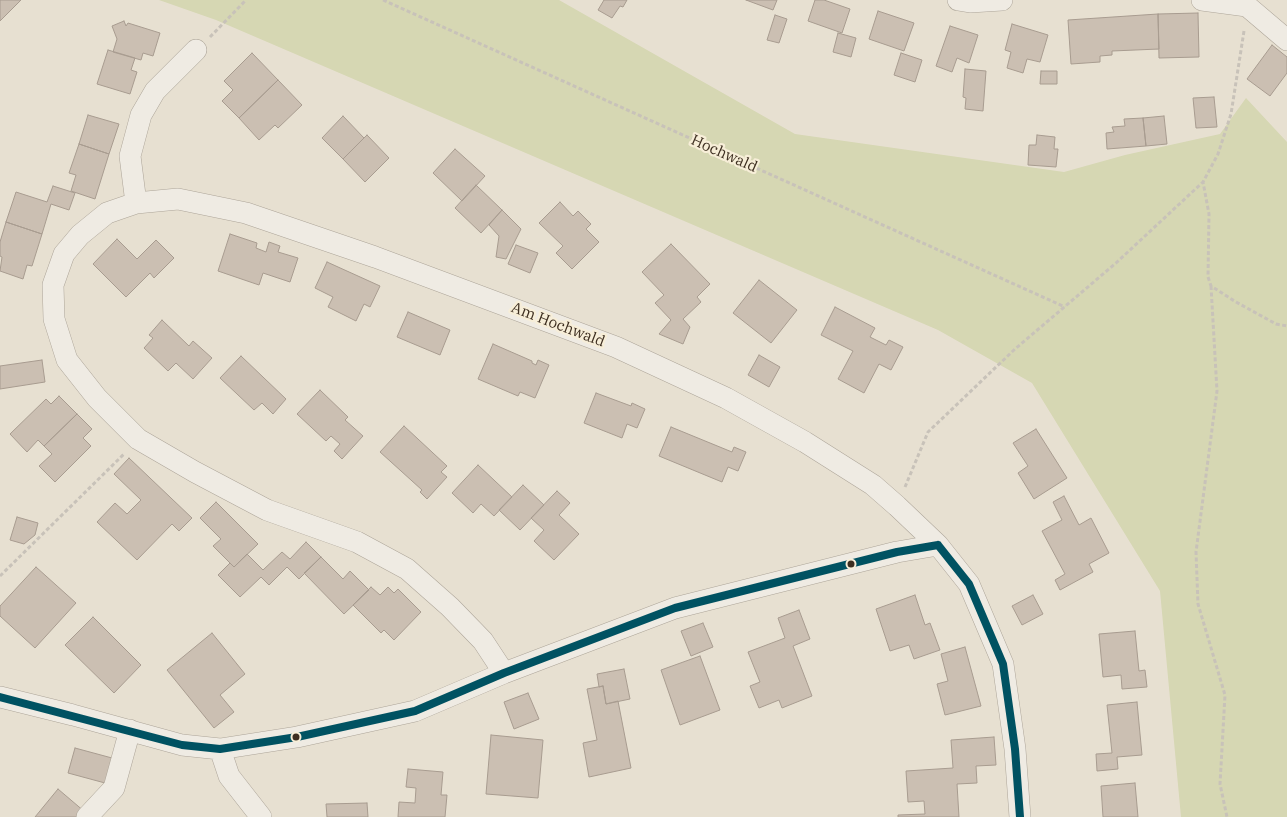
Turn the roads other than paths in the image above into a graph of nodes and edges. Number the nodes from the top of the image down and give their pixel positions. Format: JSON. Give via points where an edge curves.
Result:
{"nodes":[{"id":1,"x":958,"y":0,"type":"edge"},
{"id":2,"x":1002,"y":0,"type":"edge"},
{"id":3,"x":1202,"y":0,"type":"edge"},
{"id":4,"x":1287,"y":40,"type":"edge"},
{"id":5,"x":196,"y":50,"type":"road end"},
{"id":6,"x":136,"y":203,"type":"junction"},
{"id":7,"x":938,"y":545,"type":"junction"},
{"id":8,"x":504,"y":673,"type":"junction"},
{"id":9,"x":0,"y":697,"type":"edge"},
{"id":10,"x":130,"y":730,"type":"junction"},
{"id":11,"x":220,"y":748,"type":"junction"},
{"id":12,"x":88,"y":817,"type":"edge"},
{"id":13,"x":260,"y":817,"type":"edge"},
{"id":14,"x":1020,"y":817,"type":"edge"}],
"edges":[{"from":1,"to":2,"type":"street"},
{"from":3,"to":4,"type":"street","via":[[1247,6]]},
{"from":5,"to":6,"type":"street","via":[[155,91],[141,115],[130,156]]},
{"from":6,"to":7,"type":"street","name":"Am Hochwald","via":[[178,199],[246,213],[375,257],[616,347],[726,398],[804,442],[872,485]]},
{"from":6,"to":8,"type":"street","name":"Am Hochwald","via":[[107,213],[80,235],[64,254],[53,285],[54,318],[68,360],[97,398],[138,439],[195,472],[267,510],[356,542],[407,569],[483,641]]},
{"from":7,"to":8,"type":"street","via":[[897,552],[675,608]]},
{"from":7,"to":14,"type":"street","name":"Am Hochwald","via":[[968,584],[1004,664]]},
{"from":8,"to":11,"type":"street","via":[[415,710],[297,738]]},
{"from":9,"to":10,"type":"street"},
{"from":10,"to":11,"type":"street","via":[[182,745]]},
{"from":10,"to":12,"type":"street","via":[[114,788]]},
{"from":11,"to":13,"type":"street","via":[[228,776]]}]}
